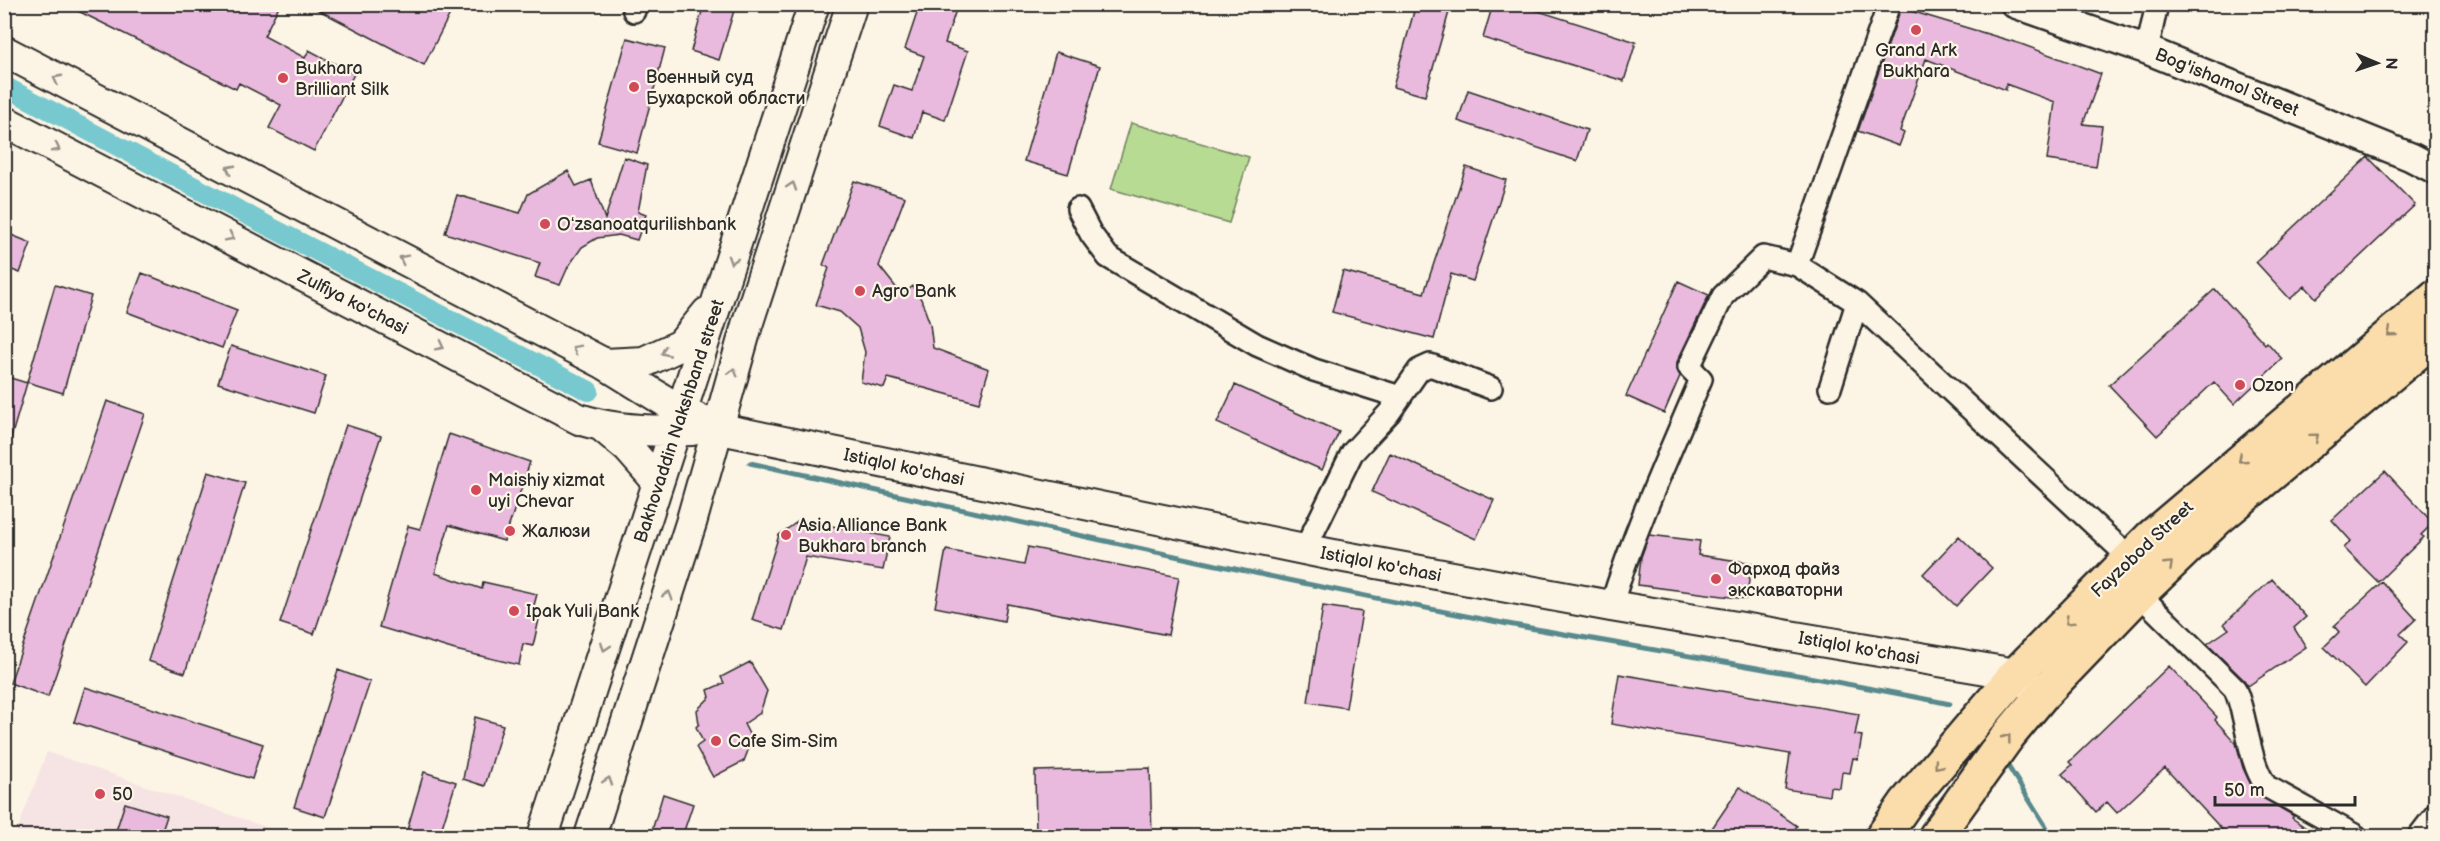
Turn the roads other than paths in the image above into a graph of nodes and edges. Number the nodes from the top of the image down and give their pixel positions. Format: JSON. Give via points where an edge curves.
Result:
{"nodes":[{"id":1,"x":814,"y":4,"type":"edge"},
{"id":2,"x":852,"y":4,"type":"edge"},
{"id":3,"x":1889,"y":4,"type":"edge"},
{"id":4,"x":2015,"y":4,"type":"edge"},
{"id":5,"x":2157,"y":4,"type":"edge"},
{"id":6,"x":2147,"y":50,"type":"junction"},
{"id":7,"x":4,"y":51,"type":"edge"},
{"id":8,"x":4,"y":121,"type":"edge"},
{"id":9,"x":2436,"y":170,"type":"edge"},
{"id":10,"x":1078,"y":209,"type":"dead end"},
{"id":11,"x":1797,"y":265,"type":"junction"},
{"id":12,"x":2436,"y":296,"type":"edge"},
{"id":13,"x":720,"y":297,"type":"junction"},
{"id":14,"x":1857,"y":303,"type":"junction"},
{"id":15,"x":2436,"y":337,"type":"edge"},
{"id":16,"x":605,"y":364,"type":"junction"},
{"id":17,"x":1491,"y":388,"type":"dead end"},
{"id":18,"x":1830,"y":388,"type":"dead end"},
{"id":19,"x":1400,"y":397,"type":"junction"},
{"id":20,"x":677,"y":421,"type":"junction"},
{"id":21,"x":603,"y":427,"type":"junction"},
{"id":22,"x":716,"y":428,"type":"junction"},
{"id":23,"x":658,"y":482,"type":"junction"},
{"id":24,"x":1305,"y":549,"type":"junction"},
{"id":25,"x":2130,"y":558,"type":"junction"},
{"id":26,"x":2139,"y":594,"type":"junction"},
{"id":27,"x":1611,"y":606,"type":"junction"},
{"id":28,"x":2016,"y":674,"type":"junction"},
{"id":29,"x":2042,"y":695,"type":"junction"},
{"id":30,"x":2436,"y":814,"type":"edge"},
{"id":31,"x":1943,"y":834,"type":"edge"},
{"id":32,"x":543,"y":837,"type":"edge"},
{"id":33,"x":590,"y":837,"type":"edge"},
{"id":34,"x":1882,"y":837,"type":"edge"},
{"id":35,"x":2356,"y":837,"type":"edge"},
{"id":36,"x":2420,"y":837,"type":"edge"}],
"edges":[{"from":1,"to":13,"type":"main road","name":"Bakhovaddin Nakshband street","one_way":true},
{"from":22,"to":2,"type":"main road","name":"Bakhovaddin Nakshband street","one_way":true},
{"from":3,"to":11,"type":"street"},
{"from":4,"to":6,"type":"street","name":"Bog'ishamol Street"},
{"from":5,"to":6,"type":"street"},
{"from":6,"to":9,"type":"street","name":"Bog'ishamol Street"},
{"from":16,"to":7,"type":"main road","one_way":true},
{"from":8,"to":21,"type":"main road","name":"Zulfiya ko'chasi","one_way":true,"via":[[579,419]]},
{"from":10,"to":19,"type":"street","via":[[1108,257],[1257,345],[1314,370]]},
{"from":11,"to":14,"type":"street"},
{"from":11,"to":27,"type":"street","via":[[1763,257],[1723,296],[1689,367],[1701,379],[1623,565]]},
{"from":12,"to":25,"type":"main road","name":"Fayzobod Street","one_way":true},
{"from":13,"to":16,"type":"main road","one_way":true,"via":[[681,345],[644,362]]},
{"from":13,"to":20,"type":"main road","name":"Bakhovaddin Nakshband street"},
{"from":14,"to":18,"type":"street"},
{"from":14,"to":25,"type":"street"},
{"from":26,"to":15,"type":"main road","name":"Fayzobod Street","one_way":true,"via":[[2217,519]]},
{"from":16,"to":20,"type":"main road"},
{"from":17,"to":19,"type":"street","via":[[1430,364],[1419,370]]},
{"from":19,"to":24,"type":"street","via":[[1352,453]]},
{"from":20,"to":21,"type":"main road","name":"Zulfiya ko'chasi"},
{"from":20,"to":22,"type":"main road","name":"Istiqlol ko'chasi"},
{"from":20,"to":23,"type":"main road","name":"Bakhovaddin Nakshband street"},
{"from":21,"to":23,"type":"main road"},
{"from":22,"to":24,"type":"main road","name":"Istiqlol ko'chasi"},
{"from":33,"to":22,"type":"main road","name":"Bakhovaddin Nakshband street","one_way":true,"via":[[691,524]]},
{"from":23,"to":32,"type":"main road","name":"Bakhovaddin Nakshband street","one_way":true},
{"from":24,"to":27,"type":"main road","name":"Istiqlol ko'chasi"},
{"from":25,"to":28,"type":"main road","name":"Fayzobod Street","one_way":true},
{"from":26,"to":29,"type":"main road","name":"Fayzobod Street"},
{"from":26,"to":35,"type":"street","via":[[2235,689],[2257,773],[2266,786]]},
{"from":27,"to":28,"type":"main road","name":"Istiqlol ko'chasi"},
{"from":28,"to":29,"type":"main road","name":"Istiqlol ko'chasi"},
{"from":28,"to":34,"type":"main road","name":"Fayzobod Street","one_way":true,"via":[[1906,803]]},
{"from":31,"to":29,"type":"main road","name":"Fayzobod Street","one_way":true,"via":[[2008,736]]},
{"from":30,"to":36,"type":"street"}]}
